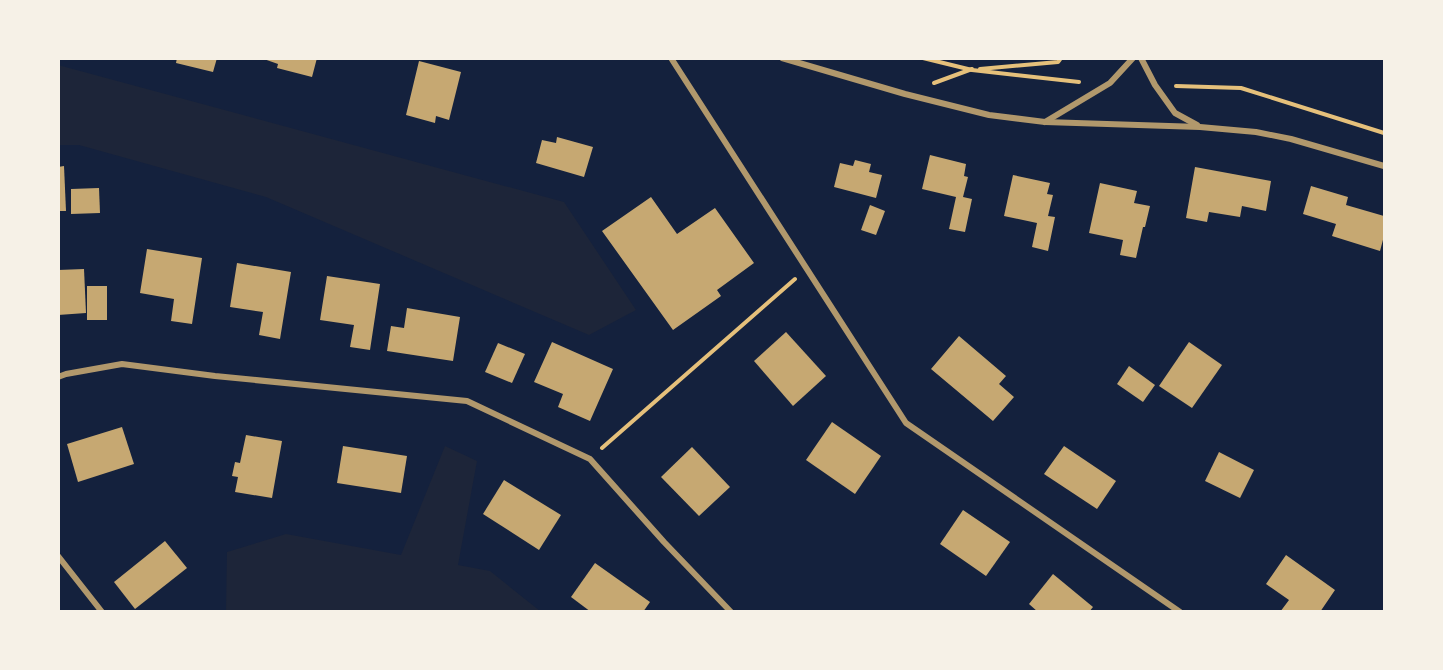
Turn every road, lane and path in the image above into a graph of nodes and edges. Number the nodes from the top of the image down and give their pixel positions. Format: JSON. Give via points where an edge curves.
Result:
{"nodes":[{"id":1,"x":671,"y":58,"type":"edge"},
{"id":2,"x":782,"y":58,"type":"edge"},
{"id":3,"x":1060,"y":58,"type":"edge"},
{"id":4,"x":1133,"y":58,"type":"edge"},
{"id":5,"x":1141,"y":58,"type":"edge"},
{"id":6,"x":905,"y":94,"type":"junction"},
{"id":7,"x":1045,"y":122,"type":"junction"},
{"id":8,"x":1200,"y":127,"type":"junction"},
{"id":9,"x":1384,"y":166,"type":"edge"},
{"id":10,"x":807,"y":268,"type":"junction"},
{"id":11,"x":58,"y":377,"type":"edge"},
{"id":12,"x":590,"y":459,"type":"junction"},
{"id":13,"x":58,"y":556,"type":"edge"},
{"id":14,"x":102,"y":612,"type":"edge"},
{"id":15,"x":731,"y":612,"type":"edge"},
{"id":16,"x":1180,"y":612,"type":"edge"}],
"edges":[{"from":1,"to":10,"type":"street"},
{"from":2,"to":6,"type":"street"},
{"from":3,"to":6,"type":"path","via":[[1058,62],[972,69]]},
{"from":4,"to":7,"type":"street","via":[[1110,83]]},
{"from":5,"to":8,"type":"street","via":[[1175,113]]},
{"from":6,"to":7,"type":"street","via":[[989,115]]},
{"from":7,"to":8,"type":"street"},
{"from":8,"to":9,"type":"street","via":[[1268,134]]},
{"from":10,"to":12,"type":"path"},
{"from":10,"to":16,"type":"street","via":[[906,423]]},
{"from":11,"to":12,"type":"street","via":[[122,364],[467,401]]},
{"from":12,"to":15,"type":"street"},
{"from":13,"to":14,"type":"street"}]}
